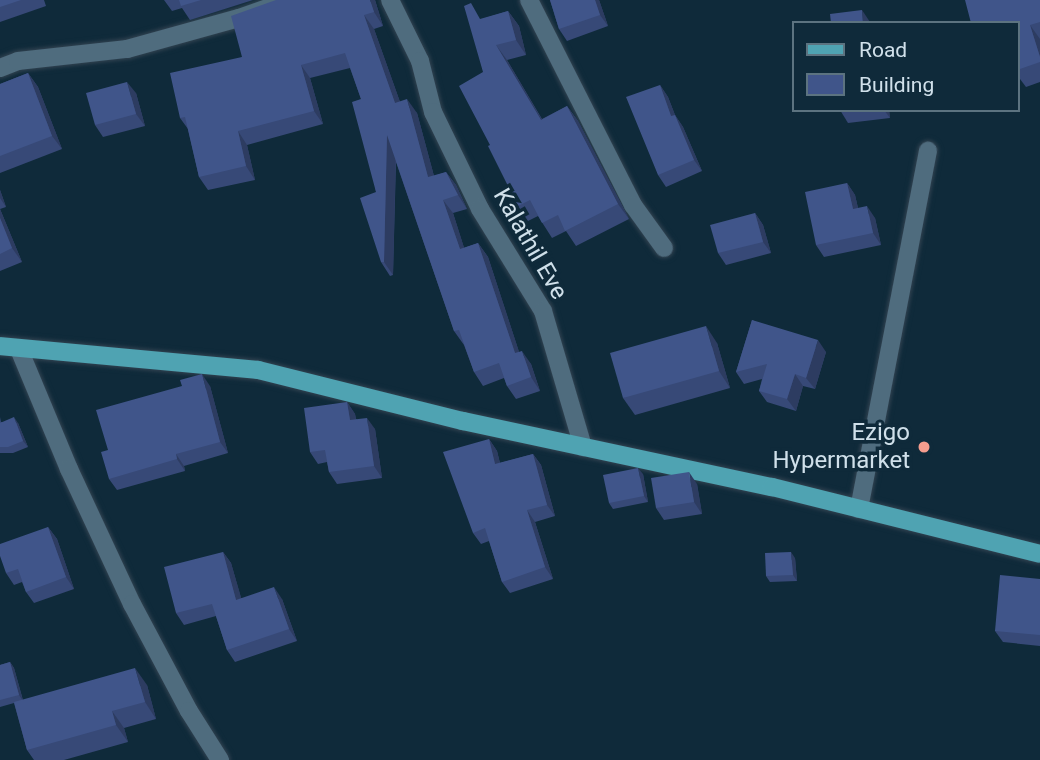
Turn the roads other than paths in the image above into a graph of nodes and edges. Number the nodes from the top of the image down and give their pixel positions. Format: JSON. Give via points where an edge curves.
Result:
{"nodes":[{"id":1,"x":290,"y":0,"type":"edge"},
{"id":2,"x":390,"y":0,"type":"edge"},
{"id":3,"x":529,"y":0,"type":"edge"},
{"id":4,"x":0,"y":68,"type":"edge"},
{"id":5,"x":928,"y":151,"type":"dead end"},
{"id":6,"x":664,"y":248,"type":"dead end"},
{"id":7,"x":0,"y":346,"type":"edge"},
{"id":8,"x":19,"y":349,"type":"junction"},
{"id":9,"x":583,"y":447,"type":"junction"},
{"id":10,"x":859,"y":509,"type":"junction"},
{"id":11,"x":1040,"y":554,"type":"edge"},
{"id":12,"x":220,"y":760,"type":"edge"}],
"edges":[{"from":1,"to":4,"type":"street","via":[[239,19],[127,49],[18,61]]},
{"from":2,"to":9,"type":"street","name":"Kalathil Eve","via":[[420,61],[433,112],[480,209],[543,310]]},
{"from":3,"to":6,"type":"street","via":[[633,205]]},
{"from":5,"to":10,"type":"street"},
{"from":7,"to":8,"type":"main road"},
{"from":8,"to":9,"type":"main road","via":[[258,370]]},
{"from":8,"to":12,"type":"street","via":[[132,604]]},
{"from":9,"to":10,"type":"main road"},
{"from":10,"to":11,"type":"main road"}]}
